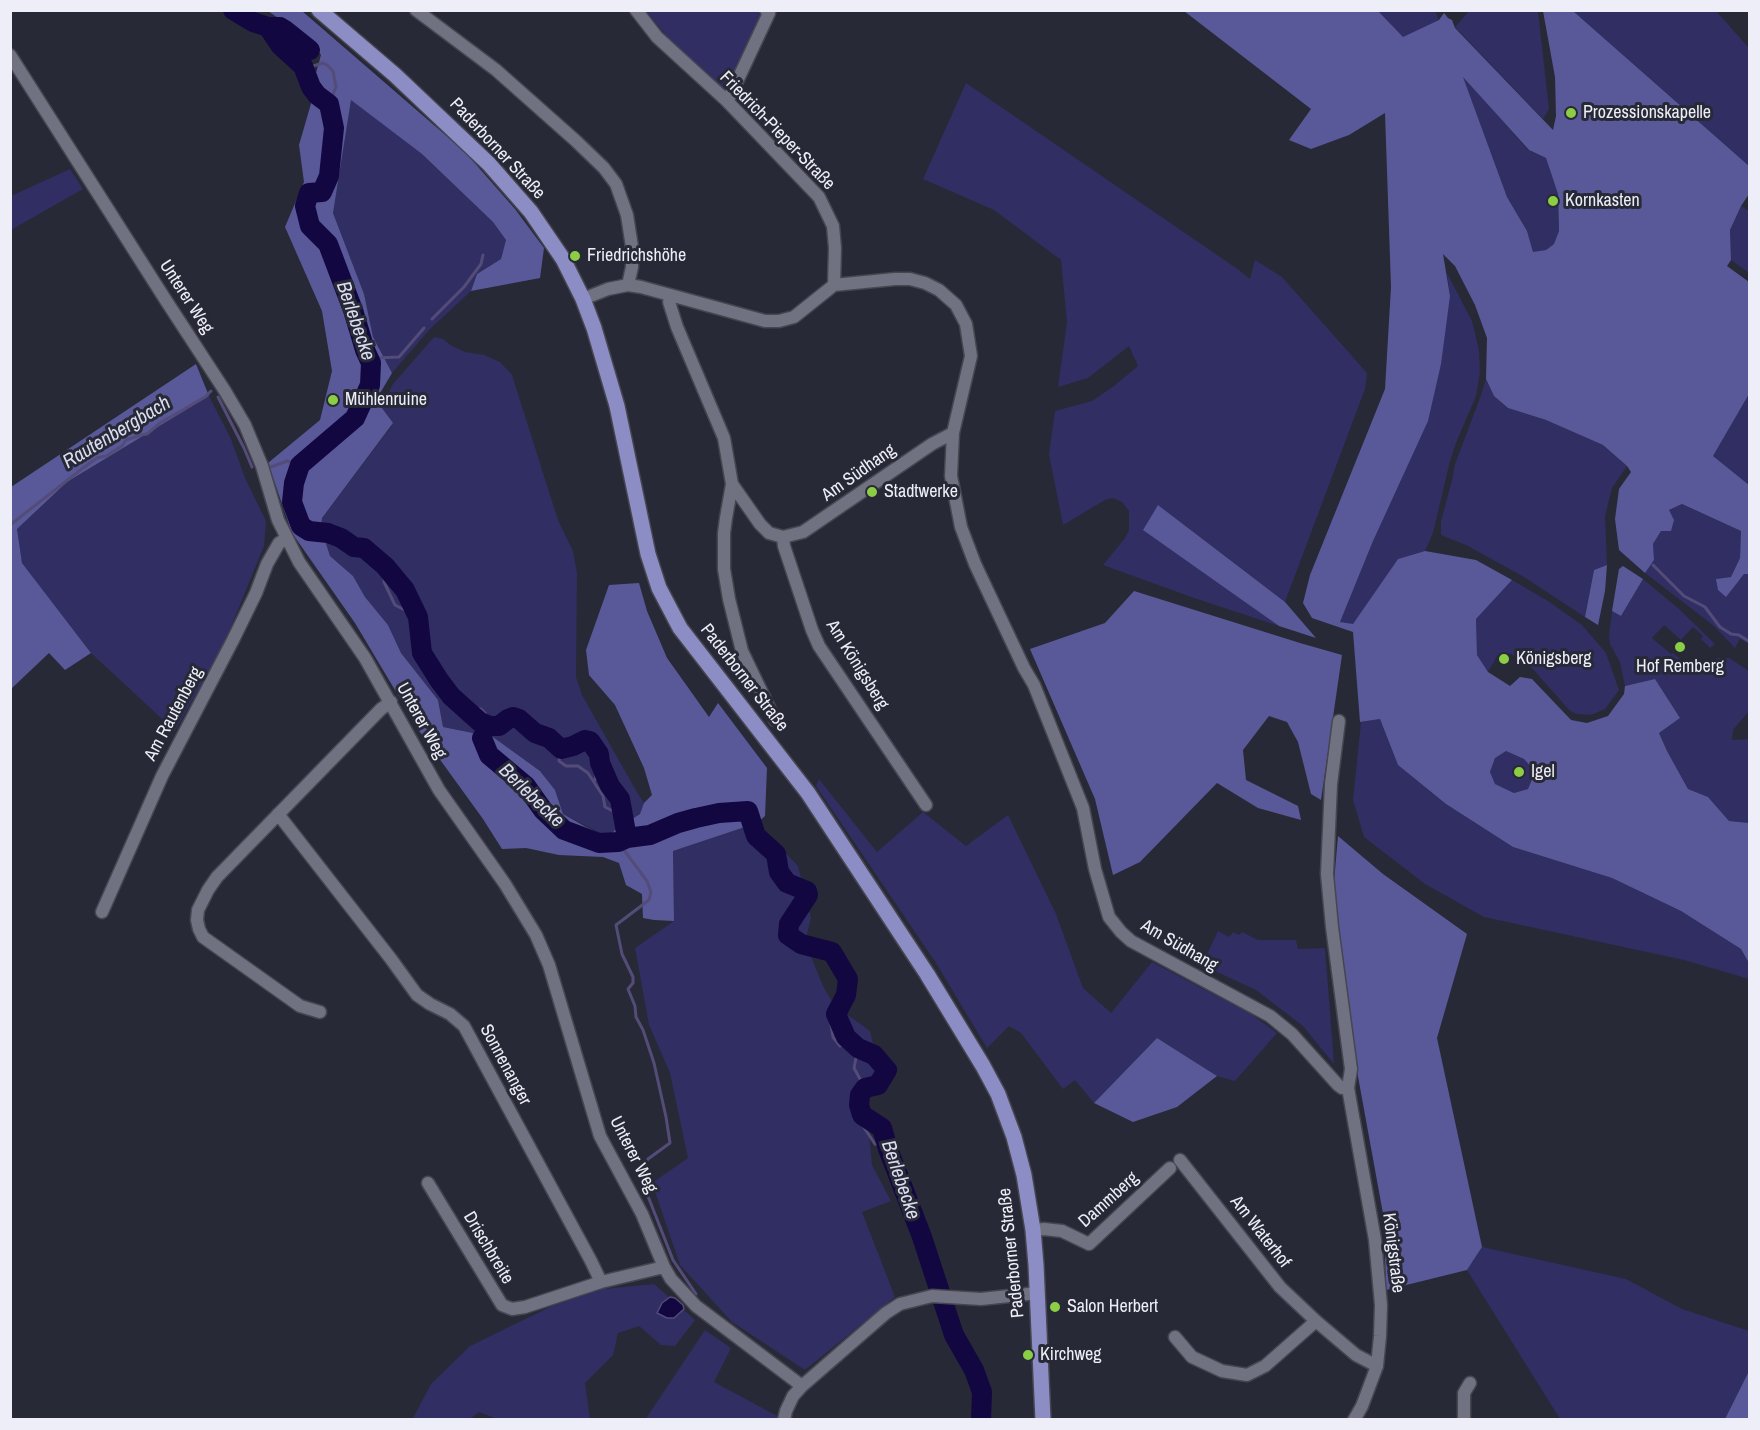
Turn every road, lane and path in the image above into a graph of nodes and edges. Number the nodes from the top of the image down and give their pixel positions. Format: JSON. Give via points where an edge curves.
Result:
{"nodes":[{"id":1,"x":319,"y":10,"type":"edge"},
{"id":2,"x":416,"y":10,"type":"edge"},
{"id":3,"x":636,"y":10,"type":"edge"},
{"id":4,"x":766,"y":10,"type":"edge"},
{"id":5,"x":10,"y":55,"type":"edge"},
{"id":6,"x":727,"y":101,"type":"junction"},
{"id":7,"x":628,"y":285,"type":"junction"},
{"id":8,"x":834,"y":285,"type":"junction"},
{"id":9,"x":672,"y":296,"type":"junction"},
{"id":10,"x":583,"y":299,"type":"junction"},
{"id":11,"x":953,"y":433,"type":"junction"},
{"id":12,"x":732,"y":484,"type":"junction"},
{"id":13,"x":783,"y":537,"type":"junction"},
{"id":14,"x":286,"y":539,"type":"junction"},
{"id":15,"x":391,"y":702,"type":"junction"},
{"id":16,"x":775,"y":720,"type":"dead end"},
{"id":17,"x":1339,"y":721,"type":"dead end"},
{"id":18,"x":926,"y":804,"type":"dead end"},
{"id":19,"x":278,"y":814,"type":"junction"},
{"id":20,"x":102,"y":912,"type":"dead end"},
{"id":21,"x":320,"y":1012,"type":"dead end"},
{"id":22,"x":1348,"y":1088,"type":"junction"},
{"id":23,"x":1180,"y":1160,"type":"dead end"},
{"id":24,"x":1170,"y":1168,"type":"dead end"},
{"id":25,"x":428,"y":1183,"type":"dead end"},
{"id":26,"x":1033,"y":1230,"type":"junction"},
{"id":27,"x":664,"y":1267,"type":"junction"},
{"id":28,"x":601,"y":1282,"type":"junction"},
{"id":29,"x":1037,"y":1293,"type":"junction"},
{"id":30,"x":1316,"y":1321,"type":"junction"},
{"id":31,"x":1174,"y":1337,"type":"dead end"},
{"id":32,"x":1377,"y":1366,"type":"junction"},
{"id":33,"x":1470,"y":1383,"type":"dead end"},
{"id":34,"x":802,"y":1386,"type":"junction"},
{"id":35,"x":784,"y":1419,"type":"edge"},
{"id":36,"x":1043,"y":1419,"type":"edge"},
{"id":37,"x":1353,"y":1419,"type":"edge"},
{"id":38,"x":1464,"y":1419,"type":"edge"}],
"edges":[{"from":1,"to":10,"type":"main road","name":"Paderborner Straße","via":[[489,164],[531,212]]},
{"from":2,"to":7,"type":"street","via":[[496,70],[604,168],[616,184],[627,215],[632,247]]},
{"from":3,"to":6,"type":"street","name":"Friedrich-Pieper-Straße","via":[[657,37]]},
{"from":4,"to":6,"type":"street","via":[[769,13]]},
{"from":5,"to":14,"type":"street","name":"Unterer Weg","via":[[245,425]]},
{"from":6,"to":8,"type":"street","name":"Friedrich-Pieper-Straße","via":[[819,196],[833,226]]},
{"from":7,"to":9,"type":"street"},
{"from":7,"to":10,"type":"street"},
{"from":8,"to":9,"type":"street","via":[[794,317],[778,321]]},
{"from":8,"to":11,"type":"street","name":"Am Südhang","via":[[910,279],[939,290],[956,304],[966,324],[971,356]]},
{"from":9,"to":12,"type":"street","via":[[669,302],[674,318],[724,438]]},
{"from":10,"to":26,"type":"main road","name":"Paderborner Straße","via":[[609,377],[659,588],[687,638],[808,793],[983,1066],[1014,1137]]},
{"from":11,"to":13,"type":"street","name":"Am Südhang","via":[[803,532]]},
{"from":11,"to":22,"type":"street","name":"Am Südhang","via":[[951,476],[961,527],[1034,685],[1083,808],[1109,917],[1131,941],[1270,1016],[1292,1034],[1338,1085]]},
{"from":12,"to":13,"type":"street","via":[[760,524],[769,533]]},
{"from":12,"to":16,"type":"street","via":[[724,533],[729,599],[742,651]]},
{"from":13,"to":18,"type":"street","name":"Am Königsberg","via":[[819,646]]},
{"from":14,"to":15,"type":"street","name":"Unterer Weg"},
{"from":14,"to":20,"type":"street","name":"Am Rautenberg","via":[[279,543],[267,564],[256,594],[162,776]]},
{"from":15,"to":19,"type":"street"},
{"from":15,"to":27,"type":"street","name":"Unterer Weg","via":[[439,790],[536,935],[549,965],[600,1136],[642,1214]]},
{"from":17,"to":22,"type":"street","via":[[1331,784],[1327,874],[1351,1070]]},
{"from":19,"to":21,"type":"street","via":[[217,877],[196,920],[203,937],[300,1006]]},
{"from":19,"to":28,"type":"street","name":"Sonnenanger","via":[[417,995],[464,1026]]},
{"from":22,"to":32,"type":"street","name":"Königstraße","via":[[1377,1262],[1381,1305]]},
{"from":23,"to":30,"type":"street","name":"Am Waterhof","via":[[1280,1287]]},
{"from":24,"to":26,"type":"street","name":"Dammberg","via":[[1089,1244],[1062,1231]]},
{"from":25,"to":28,"type":"street","name":"Drischbreite","via":[[502,1305],[512,1309],[525,1307]]},
{"from":26,"to":29,"type":"main road","name":"Paderborner Straße"},
{"from":27,"to":28,"type":"street"},
{"from":27,"to":34,"type":"street","name":"Unterer Weg","via":[[696,1306]]},
{"from":29,"to":34,"type":"street","via":[[981,1299],[932,1296],[900,1304]]},
{"from":29,"to":36,"type":"main road","name":"Paderborner Straße"},
{"from":30,"to":31,"type":"street","via":[[1265,1366],[1247,1375],[1222,1371],[1192,1357]]},
{"from":30,"to":32,"type":"street","name":"Am Waterhof","via":[[1356,1355]]},
{"from":32,"to":37,"type":"street","name":"Königstraße"},
{"from":33,"to":38,"type":"street","via":[[1464,1393]]},
{"from":34,"to":35,"type":"street","via":[[793,1396]]}]}
